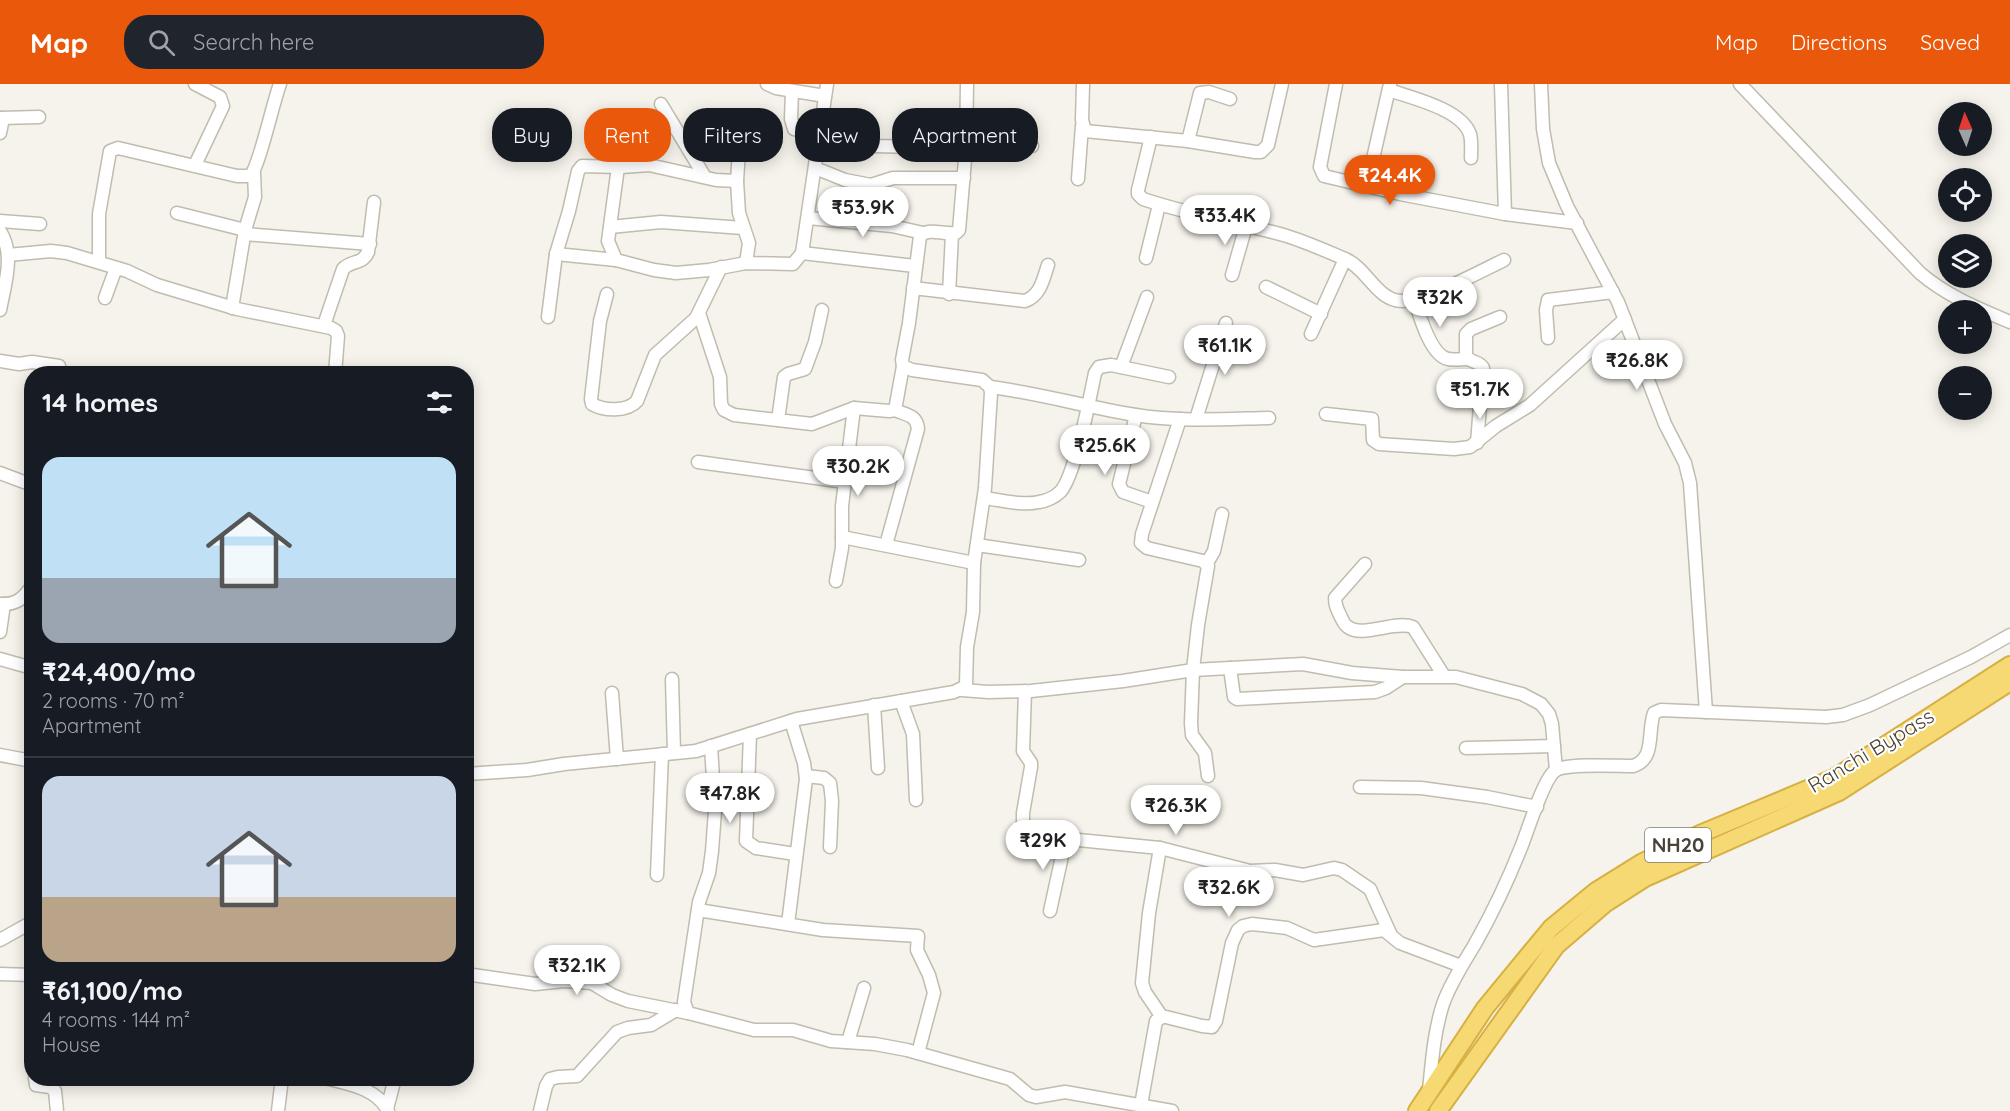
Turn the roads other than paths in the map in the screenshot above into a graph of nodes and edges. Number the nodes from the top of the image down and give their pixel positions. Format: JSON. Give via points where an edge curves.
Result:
{"nodes":[{"id":1,"x":195,"y":84,"type":"edge"},
{"id":2,"x":280,"y":84,"type":"edge"},
{"id":3,"x":767,"y":84,"type":"edge"},
{"id":4,"x":967,"y":84,"type":"edge"},
{"id":5,"x":1083,"y":84,"type":"edge"},
{"id":6,"x":1282,"y":84,"type":"edge"},
{"id":7,"x":1336,"y":84,"type":"edge"},
{"id":8,"x":1501,"y":84,"type":"edge"},
{"id":9,"x":1541,"y":84,"type":"edge"},
{"id":10,"x":1740,"y":84,"type":"edge"},
{"id":11,"x":1390,"y":87,"type":"edge"},
{"id":12,"x":826,"y":90,"type":"edge"},
{"id":13,"x":792,"y":91,"type":"junction"},
{"id":14,"x":1230,"y":99,"type":"dead end"},
{"id":15,"x":661,"y":104,"type":"dead end"},
{"id":16,"x":824,"y":108,"type":"edge"},
{"id":17,"x":967,"y":108,"type":"edge"},
{"id":18,"x":39,"y":117,"type":"dead end"},
{"id":19,"x":1,"y":118,"type":"edge"},
{"id":20,"x":1082,"y":126,"type":"junction"},
{"id":21,"x":795,"y":129,"type":"edge"},
{"id":22,"x":0,"y":133,"type":"edge"},
{"id":23,"x":1151,"y":137,"type":"junction"},
{"id":24,"x":1188,"y":141,"type":"junction"},
{"id":25,"x":1471,"y":158,"type":"dead end"},
{"id":26,"x":738,"y":162,"type":"edge"},
{"id":27,"x":816,"y":162,"type":"edge"},
{"id":28,"x":965,"y":162,"type":"edge"},
{"id":29,"x":195,"y":165,"type":"junction"},
{"id":30,"x":618,"y":167,"type":"junction"},
{"id":31,"x":815,"y":168,"type":"junction"},
{"id":32,"x":254,"y":173,"type":"junction"},
{"id":33,"x":705,"y":177,"type":"junction"},
{"id":34,"x":964,"y":178,"type":"junction"},
{"id":35,"x":1078,"y":179,"type":"dead end"},
{"id":36,"x":737,"y":181,"type":"junction"},
{"id":37,"x":1367,"y":185,"type":"junction"},
{"id":38,"x":374,"y":202,"type":"dead end"},
{"id":39,"x":1160,"y":205,"type":"junction"},
{"id":40,"x":177,"y":213,"type":"dead end"},
{"id":41,"x":1505,"y":214,"type":"junction"},
{"id":42,"x":808,"y":218,"type":"junction"},
{"id":43,"x":0,"y":220,"type":"edge"},
{"id":44,"x":1577,"y":223,"type":"junction"},
{"id":45,"x":40,"y":224,"type":"dead end"},
{"id":46,"x":610,"y":226,"type":"junction"},
{"id":47,"x":1246,"y":226,"type":"junction"},
{"id":48,"x":743,"y":228,"type":"junction"},
{"id":49,"x":0,"y":231,"type":"edge"},
{"id":50,"x":245,"y":232,"type":"junction"},
{"id":51,"x":923,"y":233,"type":"junction"},
{"id":52,"x":952,"y":234,"type":"junction"},
{"id":53,"x":370,"y":244,"type":"junction"},
{"id":54,"x":5,"y":253,"type":"edge"},
{"id":55,"x":802,"y":253,"type":"junction"},
{"id":56,"x":556,"y":254,"type":"junction"},
{"id":57,"x":1146,"y":258,"type":"dead end"},
{"id":58,"x":1345,"y":259,"type":"junction"},
{"id":59,"x":616,"y":260,"type":"junction"},
{"id":60,"x":1504,"y":260,"type":"dead end"},
{"id":61,"x":99,"y":262,"type":"junction"},
{"id":62,"x":746,"y":263,"type":"junction"},
{"id":63,"x":1048,"y":265,"type":"dead end"},
{"id":64,"x":915,"y":266,"type":"junction"},
{"id":65,"x":721,"y":267,"type":"junction"},
{"id":66,"x":117,"y":268,"type":"junction"},
{"id":67,"x":1232,"y":275,"type":"dead end"},
{"id":68,"x":1266,"y":287,"type":"dead end"},
{"id":69,"x":913,"y":288,"type":"junction"},
{"id":70,"x":1613,"y":292,"type":"junction"},
{"id":71,"x":607,"y":294,"type":"dead end"},
{"id":72,"x":949,"y":294,"type":"junction"},
{"id":73,"x":1147,"y":297,"type":"dead end"},
{"id":74,"x":105,"y":298,"type":"dead end"},
{"id":75,"x":1414,"y":298,"type":"junction"},
{"id":76,"x":232,"y":308,"type":"junction"},
{"id":77,"x":0,"y":310,"type":"edge"},
{"id":78,"x":822,"y":310,"type":"dead end"},
{"id":79,"x":699,"y":313,"type":"junction"},
{"id":80,"x":1321,"y":314,"type":"junction"},
{"id":81,"x":548,"y":317,"type":"dead end"},
{"id":82,"x":1500,"y":317,"type":"dead end"},
{"id":83,"x":1625,"y":319,"type":"junction"},
{"id":84,"x":2010,"y":322,"type":"edge"},
{"id":85,"x":1226,"y":323,"type":"dead end"},
{"id":86,"x":324,"y":325,"type":"junction"},
{"id":87,"x":1311,"y":334,"type":"dead end"},
{"id":88,"x":1548,"y":338,"type":"dead end"},
{"id":89,"x":1467,"y":358,"type":"junction"},
{"id":90,"x":0,"y":361,"type":"edge"},
{"id":91,"x":58,"y":366,"type":"dead end"},
{"id":92,"x":336,"y":366,"type":"edge"},
{"id":93,"x":903,"y":366,"type":"junction"},
{"id":94,"x":1121,"y":367,"type":"junction"},
{"id":95,"x":1169,"y":377,"type":"dead end"},
{"id":96,"x":990,"y":387,"type":"junction"},
{"id":97,"x":1088,"y":406,"type":"junction"},
{"id":98,"x":854,"y":408,"type":"junction"},
{"id":99,"x":895,"y":410,"type":"junction"},
{"id":100,"x":1326,"y":414,"type":"dead end"},
{"id":101,"x":1136,"y":415,"type":"junction"},
{"id":102,"x":1269,"y":418,"type":"dead end"},
{"id":103,"x":1180,"y":419,"type":"junction"},
{"id":104,"x":1196,"y":419,"type":"junction"},
{"id":105,"x":778,"y":420,"type":"junction"},
{"id":106,"x":1477,"y":443,"type":"junction"},
{"id":107,"x":698,"y":462,"type":"dead end"},
{"id":108,"x":0,"y":473,"type":"edge"},
{"id":109,"x":24,"y":482,"type":"edge"},
{"id":110,"x":844,"y":482,"type":"junction"},
{"id":111,"x":984,"y":498,"type":"junction"},
{"id":112,"x":1152,"y":502,"type":"junction"},
{"id":113,"x":1222,"y":514,"type":"dead end"},
{"id":114,"x":842,"y":537,"type":"junction"},
{"id":115,"x":886,"y":545,"type":"junction"},
{"id":116,"x":977,"y":545,"type":"junction"},
{"id":117,"x":1079,"y":560,"type":"dead end"},
{"id":118,"x":975,"y":563,"type":"junction"},
{"id":119,"x":1207,"y":563,"type":"junction"},
{"id":120,"x":1365,"y":564,"type":"dead end"},
{"id":121,"x":836,"y":581,"type":"dead end"},
{"id":122,"x":24,"y":597,"type":"edge"},
{"id":123,"x":2,"y":604,"type":"edge"},
{"id":124,"x":0,"y":632,"type":"edge"},
{"id":125,"x":2010,"y":635,"type":"edge"},
{"id":126,"x":0,"y":659,"type":"edge"},
{"id":127,"x":2010,"y":665,"type":"edge"},
{"id":128,"x":24,"y":666,"type":"edge"},
{"id":129,"x":1230,"y":668,"type":"junction"},
{"id":130,"x":1193,"y":670,"type":"junction"},
{"id":131,"x":1444,"y":676,"type":"junction"},
{"id":132,"x":1403,"y":677,"type":"junction"},
{"id":133,"x":672,"y":679,"type":"dead end"},
{"id":134,"x":2010,"y":682,"type":"edge"},
{"id":135,"x":962,"y":690,"type":"junction"},
{"id":136,"x":1025,"y":691,"type":"junction"},
{"id":137,"x":612,"y":693,"type":"dead end"},
{"id":138,"x":901,"y":701,"type":"junction"},
{"id":139,"x":874,"y":705,"type":"junction"},
{"id":140,"x":1706,"y":712,"type":"junction"},
{"id":141,"x":791,"y":721,"type":"junction"},
{"id":142,"x":750,"y":734,"type":"junction"},
{"id":143,"x":711,"y":746,"type":"junction"},
{"id":144,"x":1554,"y":746,"type":"junction"},
{"id":145,"x":1466,"y":748,"type":"dead end"},
{"id":146,"x":668,"y":754,"type":"junction"},
{"id":147,"x":0,"y":755,"type":"edge"},
{"id":148,"x":24,"y":759,"type":"edge"},
{"id":149,"x":617,"y":759,"type":"junction"},
{"id":150,"x":878,"y":768,"type":"dead end"},
{"id":151,"x":1556,"y":770,"type":"junction"},
{"id":152,"x":474,"y":773,"type":"edge"},
{"id":153,"x":806,"y":776,"type":"junction"},
{"id":154,"x":1208,"y":776,"type":"dead end"},
{"id":155,"x":1360,"y":787,"type":"dead end"},
{"id":156,"x":916,"y":800,"type":"dead end"},
{"id":157,"x":1537,"y":807,"type":"junction"},
{"id":158,"x":1066,"y":838,"type":"junction"},
{"id":159,"x":830,"y":848,"type":"dead end"},
{"id":160,"x":1160,"y":848,"type":"junction"},
{"id":161,"x":795,"y":854,"type":"junction"},
{"id":162,"x":657,"y":875,"type":"dead end"},
{"id":163,"x":698,"y":910,"type":"junction"},
{"id":164,"x":1050,"y":911,"type":"dead end"},
{"id":165,"x":788,"y":924,"type":"junction"},
{"id":166,"x":24,"y":926,"type":"edge"},
{"id":167,"x":1390,"y":933,"type":"junction"},
{"id":168,"x":0,"y":940,"type":"edge"},
{"id":169,"x":1461,"y":966,"type":"junction"},
{"id":170,"x":0,"y":974,"type":"edge"},
{"id":171,"x":24,"y":975,"type":"edge"},
{"id":172,"x":474,"y":975,"type":"edge"},
{"id":173,"x":864,"y":988,"type":"dead end"},
{"id":174,"x":682,"y":1011,"type":"junction"},
{"id":175,"x":1162,"y":1017,"type":"junction"},
{"id":176,"x":848,"y":1042,"type":"junction"},
{"id":177,"x":918,"y":1053,"type":"junction"},
{"id":178,"x":43,"y":1086,"type":"edge"},
{"id":179,"x":281,"y":1086,"type":"edge"},
{"id":180,"x":350,"y":1086,"type":"edge"},
{"id":181,"x":393,"y":1086,"type":"edge"},
{"id":182,"x":1429,"y":1094,"type":"junction"},
{"id":183,"x":1148,"y":1108,"type":"edge"},
{"id":184,"x":1440,"y":1109,"type":"edge"},
{"id":185,"x":387,"y":1110,"type":"edge"},
{"id":186,"x":57,"y":1111,"type":"edge"},
{"id":187,"x":278,"y":1111,"type":"edge"},
{"id":188,"x":540,"y":1111,"type":"edge"},
{"id":189,"x":1172,"y":1111,"type":"edge"},
{"id":190,"x":1417,"y":1111,"type":"edge"}],
"edges":[{"from":1,"to":29,"type":"street","via":[[220,97],[223,106]]},
{"from":2,"to":32,"type":"street"},
{"from":3,"to":13,"type":"street"},
{"from":4,"to":17,"type":"street"},
{"from":5,"to":20,"type":"street"},
{"from":6,"to":24,"type":"street","via":[[1266,149],[1255,152]]},
{"from":7,"to":37,"type":"street","via":[[1321,172],[1329,178]]},
{"from":8,"to":41,"type":"street"},
{"from":9,"to":44,"type":"street","via":[[1549,163]]},
{"from":10,"to":84,"type":"street","via":[[1920,273],[1961,301]]},
{"from":11,"to":25,"type":"street","via":[[1453,116],[1469,132]]},
{"from":11,"to":37,"type":"street"},
{"from":12,"to":13,"type":"street"},
{"from":12,"to":16,"type":"street"},
{"from":13,"to":21,"type":"street","via":[[791,119]]},
{"from":14,"to":24,"type":"street","via":[[1200,93]]},
{"from":15,"to":33,"type":"street"},
{"from":18,"to":19,"type":"street"},
{"from":19,"to":22,"type":"street"},
{"from":20,"to":23,"type":"street","via":[[1090,133]]},
{"from":20,"to":35,"type":"street"},
{"from":23,"to":24,"type":"street"},
{"from":23,"to":39,"type":"street","via":[[1138,194]]},
{"from":26,"to":36,"type":"street"},
{"from":27,"to":31,"type":"street"},
{"from":28,"to":34,"type":"street"},
{"from":29,"to":32,"type":"street","via":[[244,177]]},
{"from":29,"to":61,"type":"street","via":[[118,148],[110,151],[99,214]]},
{"from":30,"to":33,"type":"street","via":[[649,165]]},
{"from":30,"to":46,"type":"street"},
{"from":30,"to":56,"type":"street","via":[[579,168]]},
{"from":31,"to":34,"type":"street","via":[[845,180],[871,184],[893,178]]},
{"from":31,"to":42,"type":"street"},
{"from":32,"to":50,"type":"street","via":[[255,197]]},
{"from":33,"to":36,"type":"street"},
{"from":34,"to":52,"type":"street","via":[[959,230]]},
{"from":36,"to":48,"type":"street"},
{"from":37,"to":41,"type":"street"},
{"from":38,"to":53,"type":"street"},
{"from":39,"to":47,"type":"street"},
{"from":39,"to":57,"type":"street"},
{"from":40,"to":50,"type":"street"},
{"from":41,"to":44,"type":"street"},
{"from":42,"to":51,"type":"street"},
{"from":42,"to":55,"type":"street"},
{"from":43,"to":45,"type":"street"},
{"from":44,"to":70,"type":"street"},
{"from":46,"to":48,"type":"street","via":[[662,222]]},
{"from":46,"to":59,"type":"street","via":[[608,241]]},
{"from":47,"to":58,"type":"street","via":[[1289,237]]},
{"from":47,"to":67,"type":"street"},
{"from":48,"to":62,"type":"street","via":[[749,243]]},
{"from":49,"to":54,"type":"street"},
{"from":50,"to":53,"type":"street"},
{"from":50,"to":76,"type":"street"},
{"from":51,"to":52,"type":"street"},
{"from":51,"to":64,"type":"street","via":[[917,244]]},
{"from":52,"to":72,"type":"street"},
{"from":53,"to":86,"type":"street","via":[[365,259],[343,269]]},
{"from":54,"to":61,"type":"street","via":[[59,252]]},
{"from":54,"to":77,"type":"street"},
{"from":55,"to":62,"type":"street","via":[[794,264]]},
{"from":55,"to":64,"type":"street"},
{"from":56,"to":59,"type":"street"},
{"from":56,"to":81,"type":"street"},
{"from":58,"to":75,"type":"street","via":[[1384,294],[1399,301]]},
{"from":58,"to":80,"type":"street"},
{"from":59,"to":65,"type":"street","via":[[676,273]]},
{"from":60,"to":75,"type":"street"},
{"from":61,"to":66,"type":"street"},
{"from":62,"to":65,"type":"street"},
{"from":63,"to":72,"type":"street","via":[[1032,299]]},
{"from":64,"to":69,"type":"street"},
{"from":65,"to":79,"type":"street"},
{"from":66,"to":74,"type":"street"},
{"from":66,"to":76,"type":"street"},
{"from":68,"to":80,"type":"street"},
{"from":69,"to":72,"type":"street"},
{"from":69,"to":93,"type":"street"},
{"from":70,"to":83,"type":"street"},
{"from":70,"to":88,"type":"street","via":[[1548,300]]},
{"from":71,"to":79,"type":"street","via":[[591,399],[597,407],[616,409],[633,405],[655,355]]},
{"from":73,"to":94,"type":"street"},
{"from":75,"to":89,"type":"street","via":[[1423,328],[1440,354],[1450,359]]},
{"from":76,"to":86,"type":"street"},
{"from":78,"to":105,"type":"street","via":[[806,369],[784,377]]},
{"from":79,"to":105,"type":"street","via":[[718,368],[724,410],[734,415]]},
{"from":80,"to":87,"type":"street"},
{"from":82,"to":89,"type":"street","via":[[1468,331]]},
{"from":83,"to":106,"type":"street","via":[[1530,405]]},
{"from":83,"to":140,"type":"street","via":[[1690,483]]},
{"from":85,"to":104,"type":"street"},
{"from":86,"to":92,"type":"street","via":[[338,336]]},
{"from":89,"to":106,"type":"street","via":[[1483,368]]},
{"from":90,"to":91,"type":"street"},
{"from":93,"to":96,"type":"street","via":[[982,380]]},
{"from":93,"to":99,"type":"street"},
{"from":94,"to":95,"type":"street"},
{"from":94,"to":97,"type":"street","via":[[1099,367]]},
{"from":96,"to":97,"type":"street"},
{"from":96,"to":111,"type":"street"},
{"from":97,"to":101,"type":"street"},
{"from":97,"to":111,"type":"street","via":[[1069,476],[1060,492],[1031,503]]},
{"from":98,"to":99,"type":"street"},
{"from":98,"to":105,"type":"street","via":[[812,424]]},
{"from":98,"to":110,"type":"street"},
{"from":99,"to":115,"type":"street","via":[[914,418],[918,429]]},
{"from":100,"to":106,"type":"street","via":[[1372,419],[1373,440],[1379,444],[1462,449]]},
{"from":101,"to":103,"type":"street"},
{"from":101,"to":112,"type":"street","via":[[1119,484],[1123,492]]},
{"from":102,"to":104,"type":"street"},
{"from":103,"to":104,"type":"street"},
{"from":103,"to":112,"type":"street"},
{"from":107,"to":110,"type":"street"},
{"from":108,"to":109,"type":"street"},
{"from":110,"to":114,"type":"street"},
{"from":111,"to":116,"type":"street"},
{"from":112,"to":119,"type":"street","via":[[1142,534],[1143,546]]},
{"from":113,"to":119,"type":"street","via":[[1214,551]]},
{"from":114,"to":115,"type":"street"},
{"from":114,"to":121,"type":"street"},
{"from":115,"to":118,"type":"street"},
{"from":116,"to":117,"type":"street"},
{"from":116,"to":118,"type":"street"},
{"from":118,"to":135,"type":"street","via":[[967,681]]},
{"from":119,"to":130,"type":"street"},
{"from":120,"to":131,"type":"street","via":[[1335,598],[1344,623],[1361,631],[1413,627]]},
{"from":122,"to":123,"type":"street"},
{"from":123,"to":124,"type":"street"},
{"from":125,"to":140,"type":"street","via":[[1857,711],[1826,717]]},
{"from":126,"to":128,"type":"street"},
{"from":127,"to":182,"type":"highway","name":"Ranchi Bypass","number":"NH20","via":[[1834,778],[1641,862],[1596,891],[1551,928],[1485,1008]]},
{"from":129,"to":130,"type":"street"},
{"from":129,"to":132,"type":"street","via":[[1303,664]]},
{"from":129,"to":132,"type":"street","via":[[1232,692],[1237,699],[1375,692]]},
{"from":130,"to":136,"type":"street"},
{"from":130,"to":154,"type":"street","via":[[1192,735],[1205,753]]},
{"from":131,"to":132,"type":"street"},
{"from":131,"to":144,"type":"street","via":[[1533,698],[1549,714]]},
{"from":133,"to":146,"type":"street"},
{"from":134,"to":184,"type":"highway","name":"Ranchi Bypass","number":"NH20","via":[[1839,792],[1645,878],[1606,903],[1556,946]]},
{"from":135,"to":136,"type":"street"},
{"from":135,"to":138,"type":"street"},
{"from":136,"to":158,"type":"street","via":[[1023,752],[1031,767],[1023,832]]},
{"from":137,"to":149,"type":"street"},
{"from":138,"to":139,"type":"street"},
{"from":138,"to":156,"type":"street","via":[[913,734]]},
{"from":139,"to":141,"type":"street"},
{"from":139,"to":150,"type":"street"},
{"from":140,"to":151,"type":"street","via":[[1654,713],[1647,757],[1642,763]]},
{"from":141,"to":142,"type":"street"},
{"from":141,"to":153,"type":"street"},
{"from":142,"to":143,"type":"street"},
{"from":142,"to":161,"type":"street","via":[[746,841],[756,848]]},
{"from":143,"to":146,"type":"street"},
{"from":143,"to":163,"type":"street","via":[[714,829],[709,873]]},
{"from":144,"to":145,"type":"street"},
{"from":144,"to":151,"type":"street"},
{"from":146,"to":149,"type":"street"},
{"from":146,"to":162,"type":"street"},
{"from":147,"to":148,"type":"street"},
{"from":149,"to":152,"type":"street"},
{"from":151,"to":157,"type":"street"},
{"from":153,"to":159,"type":"street","via":[[831,783]]},
{"from":153,"to":161,"type":"street"},
{"from":155,"to":157,"type":"street","via":[[1420,788]]},
{"from":157,"to":169,"type":"street","via":[[1494,905]]},
{"from":158,"to":160,"type":"street"},
{"from":158,"to":164,"type":"street"},
{"from":160,"to":167,"type":"street","via":[[1250,870],[1303,875],[1334,868],[1342,870],[1370,889]]},
{"from":160,"to":175,"type":"street","via":[[1142,983]]},
{"from":161,"to":165,"type":"street"},
{"from":163,"to":165,"type":"street"},
{"from":163,"to":174,"type":"street"},
{"from":165,"to":177,"type":"street","via":[[918,936],[917,950],[934,993]]},
{"from":166,"to":168,"type":"street"},
{"from":167,"to":169,"type":"street","via":[[1400,943]]},
{"from":167,"to":175,"type":"street","via":[[1369,931],[1314,940],[1287,928],[1243,926],[1232,943],[1212,1027]]},
{"from":169,"to":182,"type":"street","via":[[1443,1003]]},
{"from":170,"to":171,"type":"street"},
{"from":172,"to":174,"type":"street","via":[[535,984],[592,983],[628,1001]]},
{"from":173,"to":176,"type":"street"},
{"from":174,"to":176,"type":"street","via":[[753,1030],[793,1030]]},
{"from":174,"to":188,"type":"street","via":[[651,1025],[622,1029],[577,1076],[550,1079]]},
{"from":175,"to":183,"type":"street","via":[[1156,1022]]},
{"from":176,"to":177,"type":"street"},
{"from":177,"to":183,"type":"street","via":[[1010,1079],[1036,1097],[1065,1092]]},
{"from":178,"to":186,"type":"street","via":[[55,1091]]},
{"from":179,"to":187,"type":"street"},
{"from":180,"to":185,"type":"street","via":[[372,1093]]},
{"from":181,"to":185,"type":"street"},
{"from":182,"to":190,"type":"highway","name":"Ranchi Bypass","number":"NH20"},
{"from":183,"to":189,"type":"street"}]}
